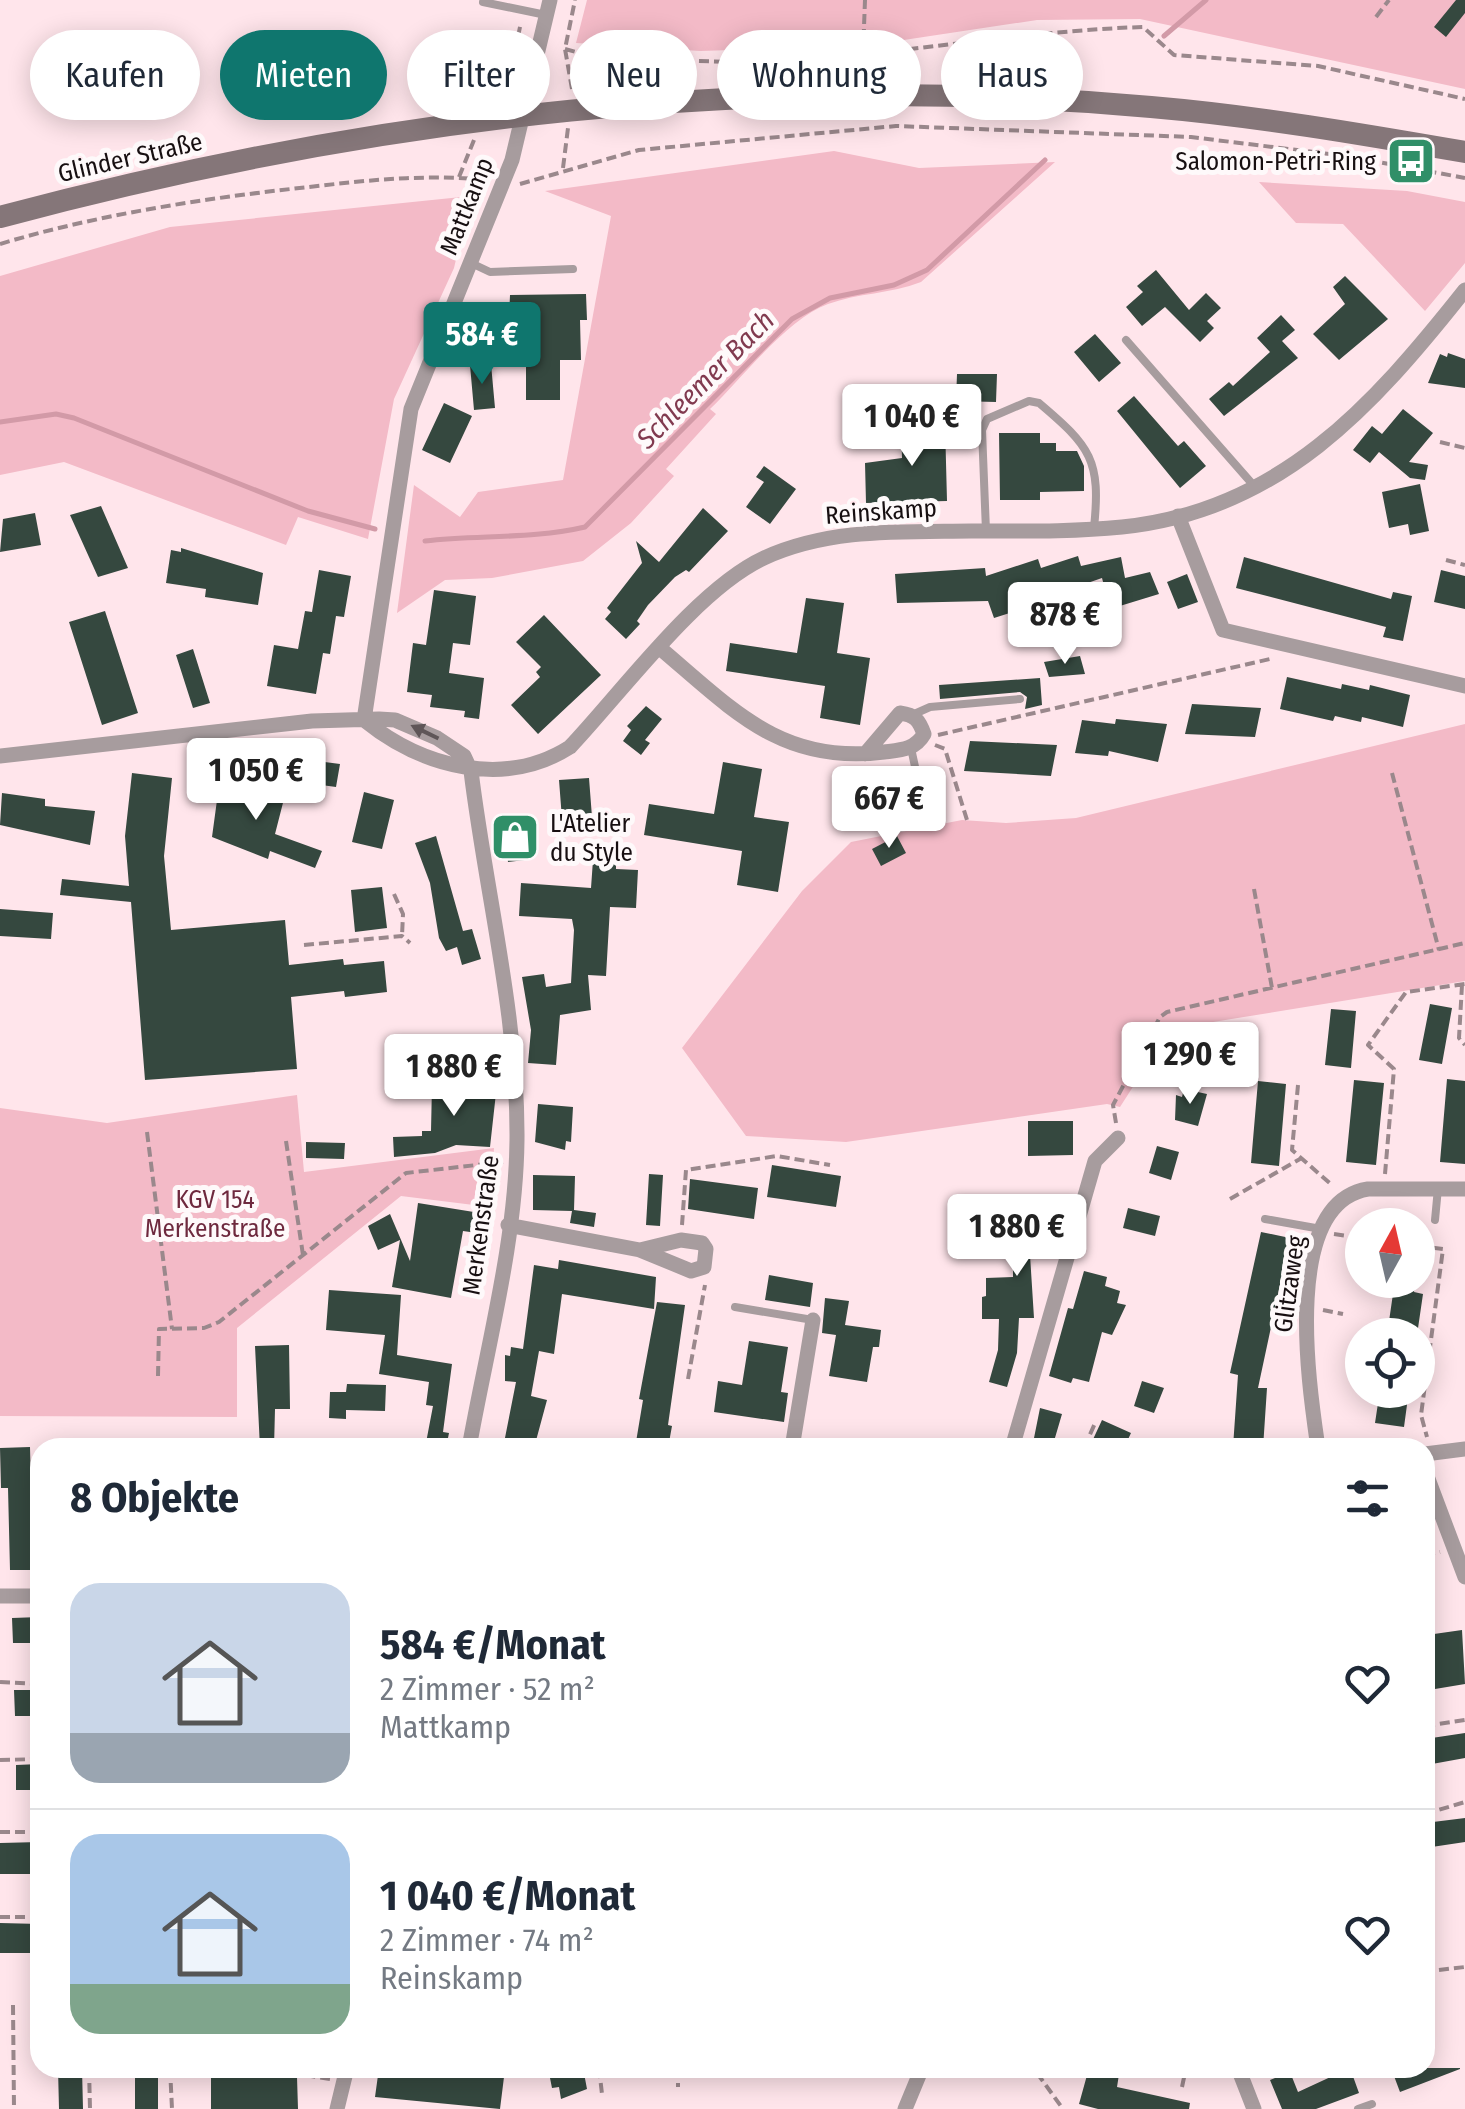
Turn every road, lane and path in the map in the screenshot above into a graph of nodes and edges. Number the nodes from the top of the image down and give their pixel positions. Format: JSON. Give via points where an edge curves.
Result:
{"nodes":[{"id":1,"x":575,"y":0,"type":"edge"},
{"id":2,"x":865,"y":0,"type":"edge"},
{"id":3,"x":1389,"y":0,"type":"edge"},
{"id":4,"x":483,"y":2,"type":"edge"},
{"id":5,"x":548,"y":7,"type":"edge"},
{"id":6,"x":523,"y":10,"type":"junction"},
{"id":7,"x":1376,"y":17,"type":"dead end"},
{"id":8,"x":519,"y":30,"type":"edge"},
{"id":9,"x":864,"y":30,"type":"edge"},
{"id":10,"x":921,"y":46,"type":"edge"},
{"id":11,"x":717,"y":59,"type":"edge"},
{"id":12,"x":1465,"y":100,"type":"edge"},
{"id":13,"x":550,"y":111,"type":"edge"},
{"id":14,"x":469,"y":120,"type":"edge"},
{"id":15,"x":480,"y":120,"type":"edge"},
{"id":16,"x":522,"y":120,"type":"edge"},
{"id":17,"x":1465,"y":152,"type":"edge"},
{"id":18,"x":460,"y":177,"type":"junction"},
{"id":19,"x":1465,"y":178,"type":"edge"},
{"id":20,"x":504,"y":182,"type":"junction"},
{"id":21,"x":0,"y":217,"type":"edge"},
{"id":22,"x":0,"y":244,"type":"edge"},
{"id":23,"x":471,"y":263,"type":"junction"},
{"id":24,"x":573,"y":269,"type":"dead end"},
{"id":25,"x":1462,"y":300,"type":"edge"},
{"id":26,"x":1126,"y":340,"type":"dead end"},
{"id":27,"x":1440,"y":442,"type":"dead end"},
{"id":28,"x":1465,"y":448,"type":"edge"},
{"id":29,"x":1256,"y":488,"type":"junction"},
{"id":30,"x":1178,"y":516,"type":"junction"},
{"id":31,"x":1094,"y":528,"type":"junction"},
{"id":32,"x":986,"y":531,"type":"junction"},
{"id":33,"x":1446,"y":560,"type":"dead end"},
{"id":34,"x":1465,"y":565,"type":"edge"},
{"id":35,"x":661,"y":648,"type":"junction"},
{"id":36,"x":1272,"y":659,"type":"dead end"},
{"id":37,"x":1465,"y":686,"type":"edge"},
{"id":38,"x":1020,"y":699,"type":"dead end"},
{"id":39,"x":912,"y":715,"type":"junction"},
{"id":40,"x":364,"y":720,"type":"junction"},
{"id":41,"x":918,"y":741,"type":"junction"},
{"id":42,"x":865,"y":754,"type":"junction"},
{"id":43,"x":0,"y":756,"type":"edge"},
{"id":44,"x":470,"y":771,"type":"junction"},
{"id":45,"x":1392,"y":774,"type":"dead end"},
{"id":46,"x":917,"y":776,"type":"dead end"},
{"id":47,"x":967,"y":820,"type":"dead end"},
{"id":48,"x":1254,"y":889,"type":"dead end"},
{"id":49,"x":394,"y":894,"type":"dead end"},
{"id":50,"x":402,"y":936,"type":"junction"},
{"id":51,"x":410,"y":942,"type":"dead end"},
{"id":52,"x":1465,"y":943,"type":"edge"},
{"id":53,"x":304,"y":945,"type":"dead end"},
{"id":54,"x":1439,"y":950,"type":"junction"},
{"id":55,"x":1463,"y":985,"type":"edge"},
{"id":56,"x":1272,"y":988,"type":"junction"},
{"id":57,"x":1465,"y":1045,"type":"edge"},
{"id":58,"x":1298,"y":1085,"type":"dead end"},
{"id":59,"x":147,"y":1132,"type":"dead end"},
{"id":60,"x":1118,"y":1138,"type":"joint"},
{"id":61,"x":286,"y":1141,"type":"dead end"},
{"id":62,"x":1302,"y":1158,"type":"junction"},
{"id":63,"x":515,"y":1161,"type":"junction"},
{"id":64,"x":830,"y":1164,"type":"dead end"},
{"id":65,"x":1384,"y":1188,"type":"junction"},
{"id":66,"x":1438,"y":1188,"type":"junction"},
{"id":67,"x":1465,"y":1189,"type":"edge"},
{"id":68,"x":1344,"y":1196,"type":"junction"},
{"id":69,"x":1230,"y":1200,"type":"dead end"},
{"id":70,"x":1265,"y":1219,"type":"dead end"},
{"id":71,"x":1436,"y":1220,"type":"dead end"},
{"id":72,"x":508,"y":1226,"type":"junction"},
{"id":73,"x":1320,"y":1231,"type":"junction"},
{"id":74,"x":1345,"y":1235,"type":"edge"},
{"id":75,"x":680,"y":1240,"type":"junction"},
{"id":76,"x":1435,"y":1248,"type":"edge"},
{"id":77,"x":640,"y":1250,"type":"junction"},
{"id":78,"x":303,"y":1255,"type":"junction"},
{"id":79,"x":698,"y":1271,"type":"junction"},
{"id":80,"x":736,"y":1307,"type":"dead end"},
{"id":81,"x":813,"y":1320,"type":"joint"},
{"id":82,"x":172,"y":1329,"type":"junction"},
{"id":83,"x":158,"y":1376,"type":"dead end"},
{"id":84,"x":688,"y":1379,"type":"dead end"},
{"id":85,"x":1096,"y":1421,"type":"dead end"},
{"id":86,"x":471,"y":1438,"type":"edge"},
{"id":87,"x":794,"y":1438,"type":"edge"},
{"id":88,"x":1015,"y":1438,"type":"edge"},
{"id":89,"x":1088,"y":1438,"type":"edge"},
{"id":90,"x":1317,"y":1438,"type":"edge"},
{"id":91,"x":1426,"y":1438,"type":"edge"},
{"id":92,"x":1465,"y":1448,"type":"edge"},
{"id":93,"x":1435,"y":1453,"type":"edge"},
{"id":94,"x":1435,"y":1497,"type":"edge"},
{"id":95,"x":1465,"y":1576,"type":"edge"},
{"id":96,"x":0,"y":1596,"type":"edge"},
{"id":97,"x":30,"y":1596,"type":"edge"},
{"id":98,"x":0,"y":1682,"type":"edge"},
{"id":99,"x":30,"y":1684,"type":"edge"},
{"id":100,"x":1465,"y":1720,"type":"edge"},
{"id":101,"x":1435,"y":1724,"type":"edge"},
{"id":102,"x":30,"y":1759,"type":"edge"},
{"id":103,"x":0,"y":1760,"type":"edge"},
{"id":104,"x":1465,"y":1802,"type":"edge"},
{"id":105,"x":1435,"y":1811,"type":"edge"},
{"id":106,"x":0,"y":1832,"type":"edge"},
{"id":107,"x":30,"y":1832,"type":"edge"},
{"id":108,"x":0,"y":1917,"type":"edge"},
{"id":109,"x":30,"y":1917,"type":"edge"},
{"id":110,"x":1465,"y":1967,"type":"edge"},
{"id":111,"x":1439,"y":1970,"type":"dead end"},
{"id":112,"x":13,"y":2004,"type":"dead end"},
{"id":113,"x":89,"y":2078,"type":"edge"},
{"id":114,"x":170,"y":2078,"type":"edge"},
{"id":115,"x":345,"y":2078,"type":"edge"},
{"id":116,"x":600,"y":2078,"type":"edge"},
{"id":117,"x":678,"y":2078,"type":"edge"},
{"id":118,"x":918,"y":2078,"type":"edge"},
{"id":119,"x":1041,"y":2078,"type":"edge"},
{"id":120,"x":1184,"y":2078,"type":"edge"},
{"id":121,"x":1242,"y":2078,"type":"edge"},
{"id":122,"x":1182,"y":2086,"type":"dead end"},
{"id":123,"x":678,"y":2088,"type":"dead end"},
{"id":124,"x":602,"y":2094,"type":"dead end"},
{"id":125,"x":1372,"y":2104,"type":"dead end"},
{"id":126,"x":14,"y":2109,"type":"edge"},
{"id":127,"x":90,"y":2109,"type":"edge"},
{"id":128,"x":172,"y":2109,"type":"edge"},
{"id":129,"x":338,"y":2109,"type":"edge"},
{"id":130,"x":905,"y":2109,"type":"edge"},
{"id":131,"x":1063,"y":2109,"type":"edge"},
{"id":132,"x":1254,"y":2109,"type":"edge"},
{"id":133,"x":1358,"y":2109,"type":"edge"}],
"edges":[{"from":1,"to":11,"type":"path","via":[[565,49],[591,56]]},
{"from":2,"to":9,"type":"path"},
{"from":3,"to":7,"type":"path"},
{"from":4,"to":6,"type":"lane"},
{"from":5,"to":6,"type":"lane"},
{"from":6,"to":8,"type":"path"},
{"from":10,"to":12,"type":"path","via":[[1043,30],[1142,27],[1174,55],[1318,66]]},
{"from":13,"to":17,"type":"main road","name":"Glinder Straße","via":[[770,97],[1043,100],[1189,110]]},
{"from":14,"to":21,"type":"main road","name":"Glinder Straße","via":[[216,164]]},
{"from":15,"to":18,"type":"path"},
{"from":16,"to":20,"type":"street","name":"Mattkamp"},
{"from":18,"to":20,"type":"path"},
{"from":18,"to":22,"type":"path","via":[[235,194]]},
{"from":19,"to":20,"type":"path","via":[[1191,137],[896,126],[639,150],[526,184]]},
{"from":20,"to":23,"type":"street","name":"Mattkamp"},
{"from":23,"to":24,"type":"lane","via":[[490,272]]},
{"from":23,"to":40,"type":"street","name":"Mattkamp","via":[[411,409]]},
{"from":25,"to":29,"type":"street","name":"Reinskamp","via":[[1338,432]]},
{"from":26,"to":29,"type":"lane"},
{"from":27,"to":28,"type":"path"},
{"from":29,"to":30,"type":"street","name":"Reinskamp"},
{"from":30,"to":31,"type":"street","name":"Reinskamp"},
{"from":30,"to":37,"type":"street","via":[[1223,630]]},
{"from":31,"to":32,"type":"street","name":"Reinskamp"},
{"from":31,"to":32,"type":"lane","via":[[1097,469],[1087,448],[1029,401],[987,419],[982,430]]},
{"from":32,"to":35,"type":"street","name":"Reinskamp","via":[[875,532],[786,549],[738,572]]},
{"from":33,"to":34,"type":"path"},
{"from":35,"to":42,"type":"street","via":[[744,720],[777,739],[805,750]]},
{"from":35,"to":44,"type":"street","name":"Reinskamp","via":[[570,748],[550,760]]},
{"from":36,"to":41,"type":"path"},
{"from":38,"to":39,"type":"lane","via":[[930,707]]},
{"from":39,"to":41,"type":"street"},
{"from":39,"to":42,"type":"street","via":[[890,720]]},
{"from":40,"to":43,"type":"street"},
{"from":40,"to":44,"type":"street","via":[[422,729],[464,756]]},
{"from":41,"to":42,"type":"street"},
{"from":41,"to":46,"type":"lane"},
{"from":41,"to":47,"type":"path","via":[[945,749]]},
{"from":44,"to":63,"type":"street","name":"Merkenstraße","via":[[508,999]]},
{"from":45,"to":54,"type":"path"},
{"from":48,"to":56,"type":"path"},
{"from":49,"to":50,"type":"path"},
{"from":50,"to":51,"type":"path"},
{"from":50,"to":53,"type":"path"},
{"from":52,"to":54,"type":"path"},
{"from":54,"to":56,"type":"path"},
{"from":55,"to":57,"type":"path","via":[[1458,1038]]},
{"from":55,"to":65,"type":"path","via":[[1406,992],[1368,1044],[1394,1069]]},
{"from":56,"to":60,"type":"path","via":[[1160,1017],[1113,1104]]},
{"from":58,"to":62,"type":"path","via":[[1292,1150]]},
{"from":59,"to":82,"type":"path"},
{"from":60,"to":88,"type":"street","via":[[1094,1161]]},
{"from":61,"to":78,"type":"path"},
{"from":62,"to":68,"type":"path"},
{"from":62,"to":69,"type":"path"},
{"from":63,"to":72,"type":"street","name":"Merkenstraße"},
{"from":63,"to":78,"type":"path","via":[[406,1173]]},
{"from":64,"to":75,"type":"path","via":[[777,1156],[686,1170]]},
{"from":65,"to":66,"type":"street"},
{"from":65,"to":68,"type":"street"},
{"from":66,"to":67,"type":"street"},
{"from":66,"to":71,"type":"lane"},
{"from":68,"to":73,"type":"street","name":"Glitzaweg"},
{"from":70,"to":73,"type":"lane"},
{"from":72,"to":77,"type":"street"},
{"from":72,"to":86,"type":"street","name":"Merkenstraße"},
{"from":73,"to":74,"type":"path"},
{"from":73,"to":90,"type":"street","name":"Glitzaweg","via":[[1305,1316]]},
{"from":75,"to":77,"type":"street"},
{"from":75,"to":79,"type":"street","via":[[693,1239],[706,1249]]},
{"from":76,"to":91,"type":"path","via":[[1443,1249],[1421,1415]]},
{"from":77,"to":79,"type":"street"},
{"from":78,"to":82,"type":"path","via":[[219,1322]]},
{"from":79,"to":84,"type":"path","via":[[706,1278]]},
{"from":80,"to":81,"type":"lane"},
{"from":81,"to":87,"type":"street"},
{"from":82,"to":83,"type":"path","via":[[158,1329]]},
{"from":85,"to":89,"type":"path"},
{"from":92,"to":93,"type":"street"},
{"from":94,"to":95,"type":"street"},
{"from":96,"to":97,"type":"street"},
{"from":98,"to":99,"type":"path"},
{"from":100,"to":101,"type":"path"},
{"from":102,"to":103,"type":"path"},
{"from":104,"to":105,"type":"path"},
{"from":106,"to":107,"type":"path"},
{"from":108,"to":109,"type":"path"},
{"from":110,"to":111,"type":"path"},
{"from":112,"to":126,"type":"path"},
{"from":113,"to":127,"type":"path"},
{"from":114,"to":128,"type":"path"},
{"from":115,"to":129,"type":"street"},
{"from":116,"to":124,"type":"path"},
{"from":117,"to":123,"type":"path"},
{"from":118,"to":130,"type":"street"},
{"from":119,"to":131,"type":"path"},
{"from":120,"to":122,"type":"path"},
{"from":121,"to":132,"type":"street"},
{"from":125,"to":133,"type":"lane"}]}
